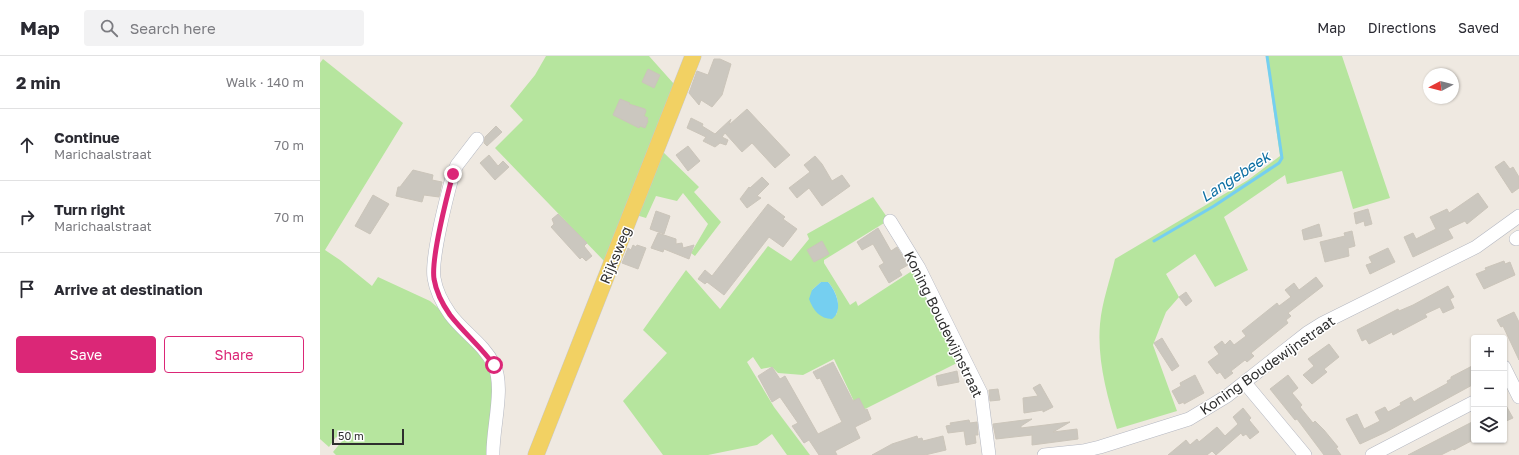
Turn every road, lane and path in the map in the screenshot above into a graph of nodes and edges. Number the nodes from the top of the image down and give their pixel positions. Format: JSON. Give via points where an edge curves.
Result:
{"nodes":[{"id":1,"x":693,"y":56,"type":"edge"},
{"id":2,"x":477,"y":139,"type":"dead end"},
{"id":3,"x":1519,"y":216,"type":"edge"},
{"id":4,"x":890,"y":221,"type":"dead end"},
{"id":5,"x":1505,"y":371,"type":"edge"},
{"id":6,"x":1245,"y":383,"type":"junction"},
{"id":7,"x":1508,"y":385,"type":"edge"},
{"id":8,"x":1519,"y":397,"type":"edge"},
{"id":9,"x":1471,"y":404,"type":"edge"},
{"id":10,"x":1083,"y":453,"type":"edge"},
{"id":11,"x":494,"y":455,"type":"edge"},
{"id":12,"x":536,"y":455,"type":"edge"},
{"id":13,"x":989,"y":455,"type":"edge"},
{"id":14,"x":1044,"y":455,"type":"edge"},
{"id":15,"x":1305,"y":455,"type":"edge"},
{"id":16,"x":1372,"y":455,"type":"edge"}],
"edges":[{"from":1,"to":12,"type":"main road","name":"Rijksweg"},
{"from":2,"to":11,"type":"street","via":[[453,174],[434,271],[439,295],[450,314],[483,349],[494,365],[497,404]]},
{"from":3,"to":6,"type":"street","name":"Koning Boudewijnstraat","via":[[1476,247],[1323,323]]},
{"from":4,"to":13,"type":"street","name":"Koning Boudewijnstraat","via":[[919,268],[981,393]]},
{"from":5,"to":7,"type":"street"},
{"from":6,"to":10,"type":"street","name":"Koning Boudewijnstraat","via":[[1189,419]]},
{"from":6,"to":15,"type":"street"},
{"from":7,"to":8,"type":"street"},
{"from":9,"to":16,"type":"street"},
{"from":10,"to":14,"type":"street","name":"Koning Boudewijnstraat"}]}
